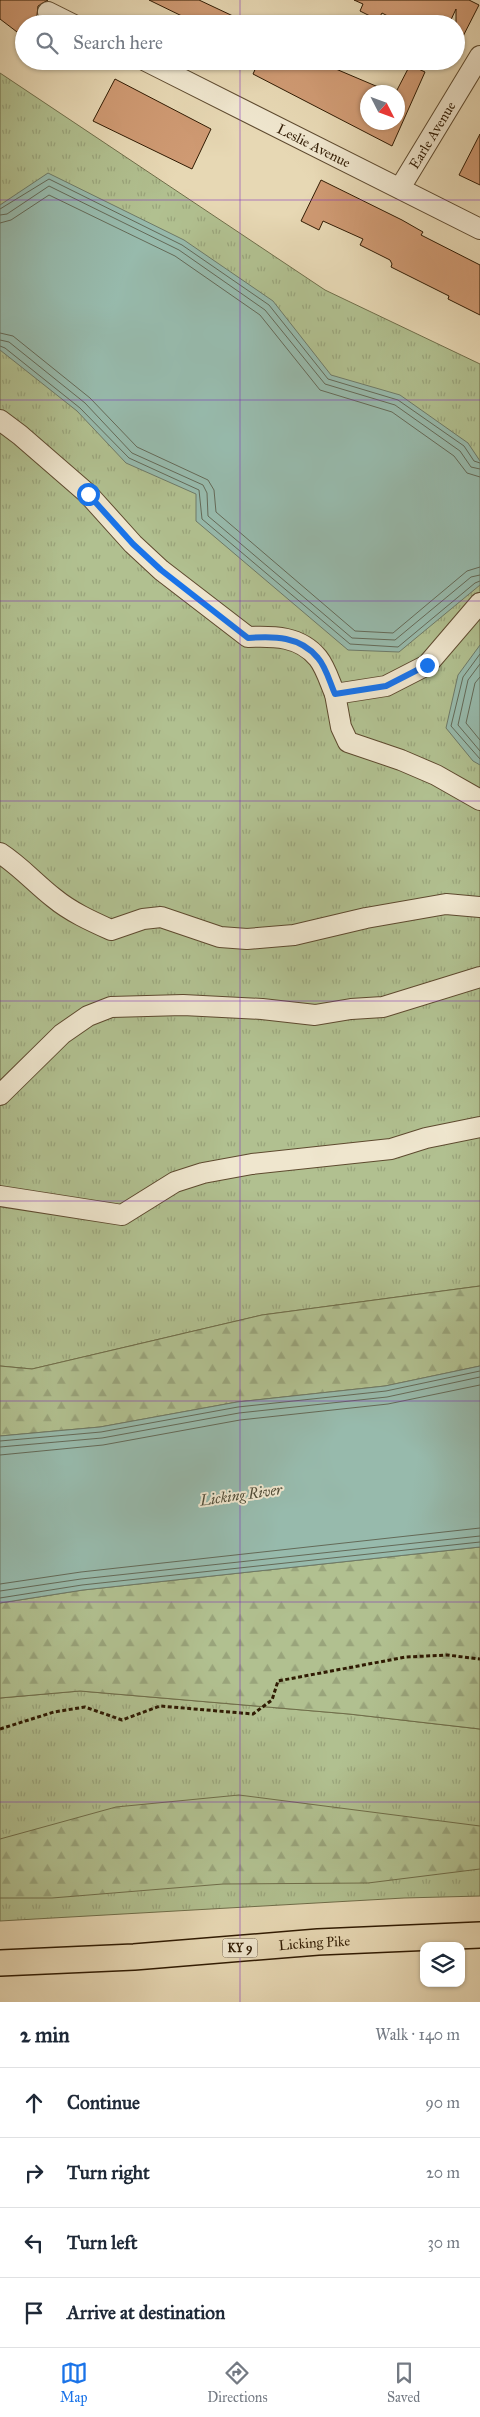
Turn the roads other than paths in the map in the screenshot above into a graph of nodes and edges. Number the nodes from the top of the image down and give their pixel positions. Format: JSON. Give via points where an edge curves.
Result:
{"nodes":[{"id":1,"x":48,"y":12,"type":"dead end"},
{"id":2,"x":54,"y":15,"type":"edge"},
{"id":3,"x":480,"y":56,"type":"edge"},
{"id":4,"x":164,"y":70,"type":"edge"},
{"id":5,"x":400,"y":188,"type":"junction"},
{"id":6,"x":480,"y":229,"type":"edge"},
{"id":7,"x":0,"y":420,"type":"edge"},
{"id":8,"x":480,"y":603,"type":"edge"},
{"id":9,"x":335,"y":694,"type":"junction"},
{"id":10,"x":480,"y":800,"type":"edge"},
{"id":11,"x":0,"y":853,"type":"edge"},
{"id":12,"x":480,"y":907,"type":"edge"},
{"id":13,"x":480,"y":978,"type":"edge"},
{"id":14,"x":0,"y":1095,"type":"edge"},
{"id":15,"x":480,"y":1127,"type":"edge"},
{"id":16,"x":0,"y":1196,"type":"edge"},
{"id":17,"x":480,"y":1934,"type":"edge"},
{"id":18,"x":0,"y":1963,"type":"edge"}],
"edges":[{"from":1,"to":2,"type":"street"},
{"from":3,"to":5,"type":"street","name":"Earle Avenue"},
{"from":4,"to":5,"type":"street","name":"Leslie Avenue"},
{"from":5,"to":6,"type":"street","name":"Leslie Avenue"},
{"from":7,"to":9,"type":"street","via":[[88,494],[161,570],[248,638],[272,636],[299,642],[319,659]]},
{"from":8,"to":9,"type":"street","via":[[427,665],[386,686]]},
{"from":9,"to":10,"type":"street","via":[[341,727],[348,742],[410,763]]},
{"from":11,"to":12,"type":"street","via":[[54,898],[83,918],[111,930],[143,919],[161,917],[220,937],[247,939],[294,935],[446,904]]},
{"from":13,"to":14,"type":"street","via":[[383,1007],[315,1015],[183,1005],[111,1007],[88,1016],[62,1034]]},
{"from":15,"to":16,"type":"street","via":[[391,1149],[252,1164],[203,1173],[175,1182],[122,1215]]},
{"from":17,"to":18,"type":"main road","name":"Licking Pike","number":"KY 9"}]}
